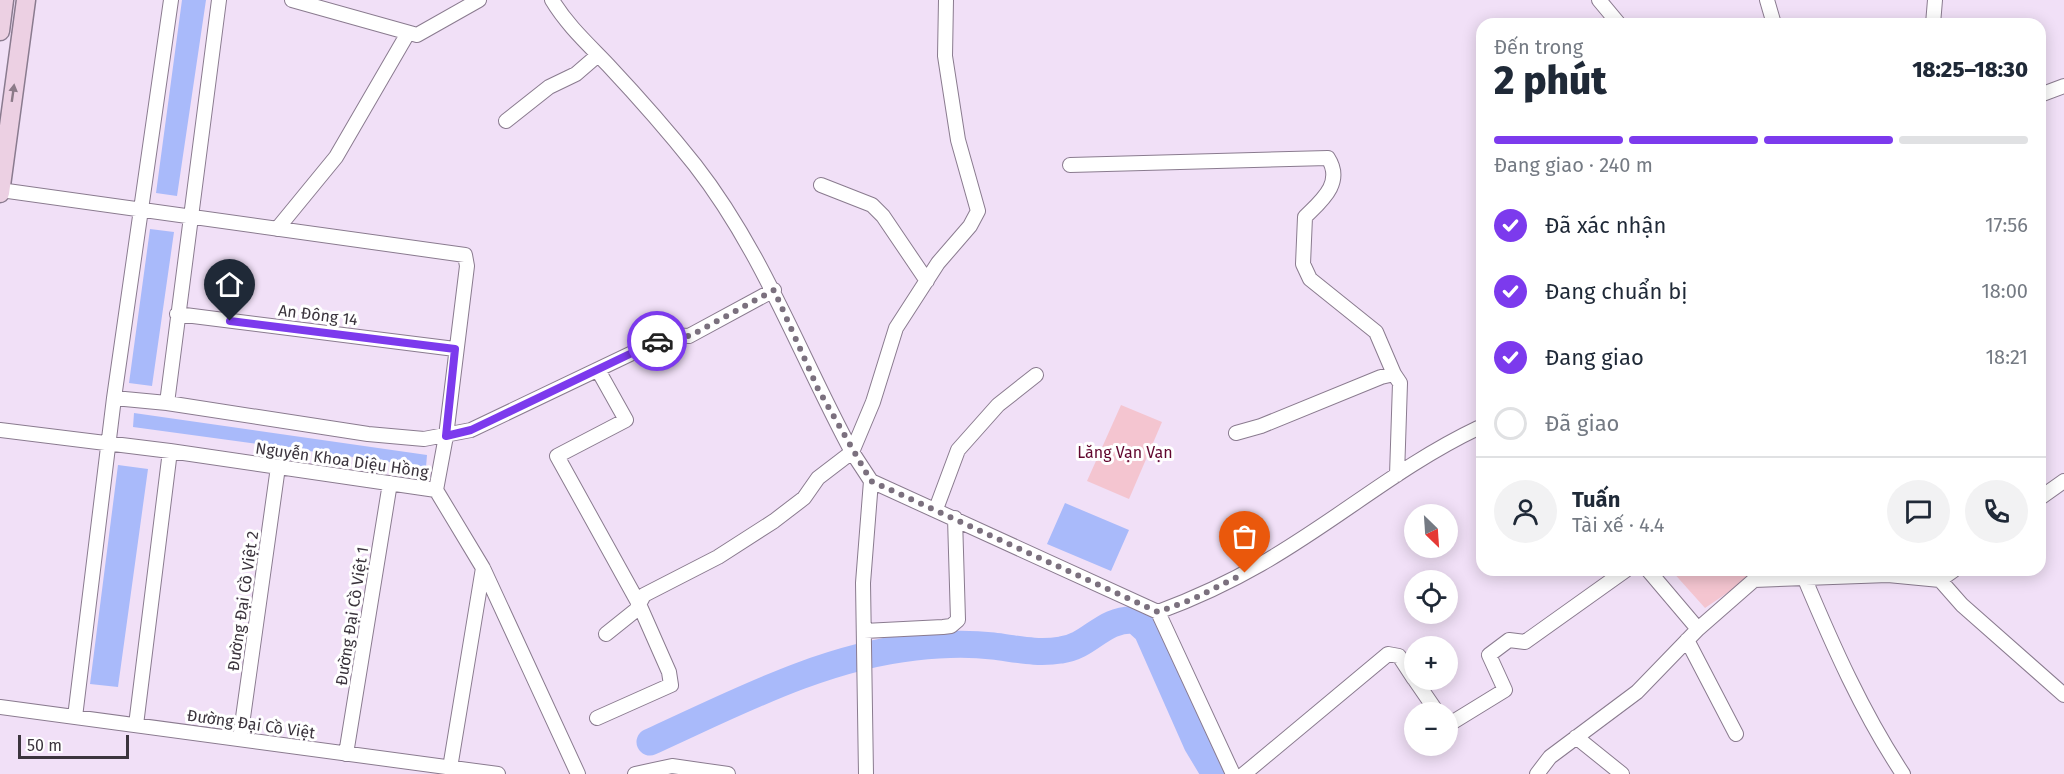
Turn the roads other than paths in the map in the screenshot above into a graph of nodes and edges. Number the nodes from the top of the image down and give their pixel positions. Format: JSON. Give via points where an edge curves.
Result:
{"nodes":[{"id":1,"x":4,"y":0,"type":"edge"},
{"id":2,"x":26,"y":0,"type":"edge"},
{"id":3,"x":171,"y":0,"type":"edge"},
{"id":4,"x":219,"y":0,"type":"edge"},
{"id":5,"x":479,"y":0,"type":"edge"},
{"id":6,"x":552,"y":0,"type":"edge"},
{"id":7,"x":946,"y":0,"type":"edge"},
{"id":8,"x":1599,"y":0,"type":"edge"},
{"id":9,"x":1767,"y":0,"type":"edge"},
{"id":10,"x":1935,"y":0,"type":"edge"},
{"id":11,"x":301,"y":1,"type":"edge"},
{"id":12,"x":1614,"y":18,"type":"edge"},
{"id":13,"x":1772,"y":18,"type":"edge"},
{"id":14,"x":1932,"y":18,"type":"edge"},
{"id":15,"x":0,"y":31,"type":"edge"},
{"id":16,"x":408,"y":33,"type":"junction"},
{"id":17,"x":598,"y":55,"type":"junction"},
{"id":18,"x":2064,"y":86,"type":"edge"},
{"id":19,"x":2046,"y":92,"type":"edge"},
{"id":20,"x":506,"y":122,"type":"dead end"},
{"id":21,"x":1071,"y":165,"type":"dead end"},
{"id":22,"x":821,"y":185,"type":"dead end"},
{"id":23,"x":0,"y":191,"type":"edge"},
{"id":24,"x":141,"y":210,"type":"junction"},
{"id":25,"x":189,"y":217,"type":"junction"},
{"id":26,"x":277,"y":229,"type":"junction"},
{"id":27,"x":927,"y":281,"type":"junction"},
{"id":28,"x":774,"y":290,"type":"junction"},
{"id":29,"x":177,"y":314,"type":"junction"},
{"id":30,"x":455,"y":349,"type":"junction"},
{"id":31,"x":598,"y":370,"type":"junction"},
{"id":32,"x":1395,"y":374,"type":"junction"},
{"id":33,"x":1036,"y":375,"type":"dead end"},
{"id":34,"x":114,"y":398,"type":"junction"},
{"id":35,"x":167,"y":403,"type":"junction"},
{"id":36,"x":1476,"y":429,"type":"edge"},
{"id":37,"x":0,"y":430,"type":"edge"},
{"id":38,"x":1236,"y":433,"type":"dead end"},
{"id":39,"x":446,"y":436,"type":"junction"},
{"id":40,"x":109,"y":445,"type":"junction"},
{"id":41,"x":170,"y":451,"type":"junction"},
{"id":42,"x":852,"y":452,"type":"junction"},
{"id":43,"x":279,"y":467,"type":"junction"},
{"id":44,"x":1397,"y":475,"type":"junction"},
{"id":45,"x":871,"y":481,"type":"junction"},
{"id":46,"x":2064,"y":481,"type":"edge"},
{"id":47,"x":390,"y":483,"type":"junction"},
{"id":48,"x":436,"y":490,"type":"junction"},
{"id":49,"x":2046,"y":494,"type":"edge"},
{"id":50,"x":936,"y":509,"type":"junction"},
{"id":51,"x":955,"y":518,"type":"junction"},
{"id":52,"x":483,"y":568,"type":"junction"},
{"id":53,"x":1618,"y":576,"type":"edge"},
{"id":54,"x":1653,"y":576,"type":"edge"},
{"id":55,"x":1751,"y":576,"type":"edge"},
{"id":56,"x":1778,"y":576,"type":"edge"},
{"id":57,"x":1846,"y":576,"type":"edge"},
{"id":58,"x":1898,"y":576,"type":"edge"},
{"id":59,"x":1946,"y":576,"type":"edge"},
{"id":60,"x":1804,"y":577,"type":"junction"},
{"id":61,"x":1940,"y":580,"type":"junction"},
{"id":62,"x":639,"y":604,"type":"junction"},
{"id":63,"x":1158,"y":612,"type":"junction"},
{"id":64,"x":1698,"y":628,"type":"junction"},
{"id":65,"x":606,"y":634,"type":"dead end"},
{"id":66,"x":864,"y":637,"type":"junction"},
{"id":67,"x":1687,"y":640,"type":"junction"},
{"id":68,"x":1404,"y":663,"type":"edge"},
{"id":69,"x":2064,"y":695,"type":"edge"},
{"id":70,"x":0,"y":707,"type":"edge"},
{"id":71,"x":75,"y":717,"type":"junction"},
{"id":72,"x":597,"y":718,"type":"dead end"},
{"id":73,"x":1458,"y":719,"type":"edge"},
{"id":74,"x":136,"y":725,"type":"junction"},
{"id":75,"x":1736,"y":734,"type":"dead end"},
{"id":76,"x":1576,"y":737,"type":"junction"},
{"id":77,"x":240,"y":739,"type":"junction"},
{"id":78,"x":346,"y":754,"type":"junction"},
{"id":79,"x":450,"y":768,"type":"junction"},
{"id":80,"x":640,"y":773,"type":"edge"},
{"id":81,"x":498,"y":774,"type":"edge"},
{"id":82,"x":578,"y":774,"type":"edge"},
{"id":83,"x":728,"y":774,"type":"edge"},
{"id":84,"x":866,"y":774,"type":"edge"},
{"id":85,"x":1233,"y":774,"type":"edge"},
{"id":86,"x":1244,"y":774,"type":"edge"},
{"id":87,"x":1537,"y":774,"type":"edge"},
{"id":88,"x":1622,"y":774,"type":"edge"},
{"id":89,"x":1903,"y":774,"type":"edge"}],
"edges":[{"from":1,"to":15,"type":"street"},
{"from":23,"to":2,"type":"street","one_way":true},
{"from":3,"to":24,"type":"street"},
{"from":4,"to":25,"type":"street"},
{"from":5,"to":16,"type":"street","via":[[417,35]]},
{"from":6,"to":17,"type":"street","via":[[563,20]]},
{"from":7,"to":27,"type":"street","via":[[945,56],[958,140],[978,211]]},
{"from":8,"to":12,"type":"street"},
{"from":9,"to":13,"type":"street"},
{"from":10,"to":14,"type":"street"},
{"from":11,"to":16,"type":"street"},
{"from":16,"to":26,"type":"street","via":[[336,157]]},
{"from":17,"to":20,"type":"street"},
{"from":17,"to":28,"type":"street","via":[[695,165]]},
{"from":18,"to":19,"type":"street"},
{"from":21,"to":32,"type":"street","via":[[1328,158],[1333,170],[1331,191],[1305,217],[1303,264],[1310,279],[1376,332]]},
{"from":22,"to":27,"type":"street","via":[[872,205]]},
{"from":23,"to":24,"type":"street"},
{"from":24,"to":25,"type":"street"},
{"from":24,"to":34,"type":"street"},
{"from":25,"to":26,"type":"street"},
{"from":25,"to":29,"type":"street"},
{"from":26,"to":30,"type":"street","via":[[465,255],[467,266]]},
{"from":27,"to":42,"type":"street","via":[[897,328]]},
{"from":28,"to":31,"type":"street","via":[[690,336],[670,335]]},
{"from":28,"to":42,"type":"street","via":[[818,389]]},
{"from":29,"to":30,"type":"street","name":"An Đông 14"},
{"from":29,"to":35,"type":"street"},
{"from":30,"to":39,"type":"street"},
{"from":31,"to":39,"type":"street","via":[[471,430]]},
{"from":31,"to":62,"type":"street","via":[[626,420],[557,456]]},
{"from":32,"to":38,"type":"street"},
{"from":32,"to":44,"type":"street","via":[[1400,383]]},
{"from":33,"to":50,"type":"street","via":[[998,405],[958,450]]},
{"from":34,"to":35,"type":"street"},
{"from":34,"to":40,"type":"street"},
{"from":35,"to":39,"type":"street","via":[[368,434],[424,439]]},
{"from":36,"to":44,"type":"street"},
{"from":37,"to":40,"type":"street","name":"Nguyễn Khoa Diệu Hồng"},
{"from":39,"to":48,"type":"street"},
{"from":40,"to":41,"type":"street","name":"Nguyễn Khoa Diệu Hồng"},
{"from":40,"to":71,"type":"street"},
{"from":41,"to":43,"type":"street","name":"Nguyễn Khoa Diệu Hồng"},
{"from":41,"to":74,"type":"street"},
{"from":42,"to":45,"type":"street"},
{"from":42,"to":62,"type":"street","via":[[818,478],[804,498],[774,521],[718,557],[644,595]]},
{"from":43,"to":47,"type":"street","name":"Nguyễn Khoa Diệu Hồng"},
{"from":43,"to":77,"type":"street","name":"Đường Đại Cồ Việt 2"},
{"from":44,"to":63,"type":"street","via":[[1262,564]]},
{"from":45,"to":50,"type":"street"},
{"from":45,"to":66,"type":"street","via":[[863,583]]},
{"from":46,"to":49,"type":"street"},
{"from":47,"to":48,"type":"street","name":"Nguyễn Khoa Diệu Hồng"},
{"from":47,"to":78,"type":"street","name":"Đường Đại Cồ Việt 1"},
{"from":48,"to":52,"type":"street","name":"Nguyễn Khoa Diệu Hồng"},
{"from":50,"to":51,"type":"street"},
{"from":51,"to":63,"type":"street"},
{"from":51,"to":66,"type":"street","via":[[958,620],[951,626]]},
{"from":52,"to":79,"type":"street"},
{"from":52,"to":82,"type":"street","name":"Nguyễn Khoa Diệu Hồng"},
{"from":53,"to":73,"type":"street","via":[[1525,642],[1509,640],[1489,655],[1505,690]]},
{"from":54,"to":64,"type":"street"},
{"from":55,"to":64,"type":"street"},
{"from":56,"to":60,"type":"street"},
{"from":57,"to":60,"type":"street"},
{"from":58,"to":61,"type":"street"},
{"from":59,"to":61,"type":"street"},
{"from":60,"to":89,"type":"street","via":[[1848,681]]},
{"from":61,"to":69,"type":"street","via":[[1962,605]]},
{"from":62,"to":65,"type":"street"},
{"from":62,"to":72,"type":"street","via":[[669,672],[670,685]]},
{"from":63,"to":85,"type":"street"},
{"from":64,"to":67,"type":"street"},
{"from":66,"to":84,"type":"street"},
{"from":67,"to":75,"type":"street"},
{"from":67,"to":76,"type":"street","via":[[1637,692]]},
{"from":68,"to":86,"type":"street","via":[[1399,656],[1388,654]]},
{"from":70,"to":71,"type":"street","name":"Đường Đại Cồ Việt"},
{"from":71,"to":74,"type":"street","name":"Đường Đại Cồ Việt"},
{"from":74,"to":77,"type":"street","name":"Đường Đại Cồ Việt"},
{"from":76,"to":87,"type":"street","via":[[1550,757]]},
{"from":76,"to":88,"type":"street"},
{"from":77,"to":78,"type":"street","name":"Đường Đại Cồ Việt"},
{"from":78,"to":79,"type":"street","name":"Đường Đại Cồ Việt"},
{"from":79,"to":81,"type":"street","name":"Đường Đại Cồ Việt"},
{"from":80,"to":83,"type":"street","via":[[672,766]]}]}
